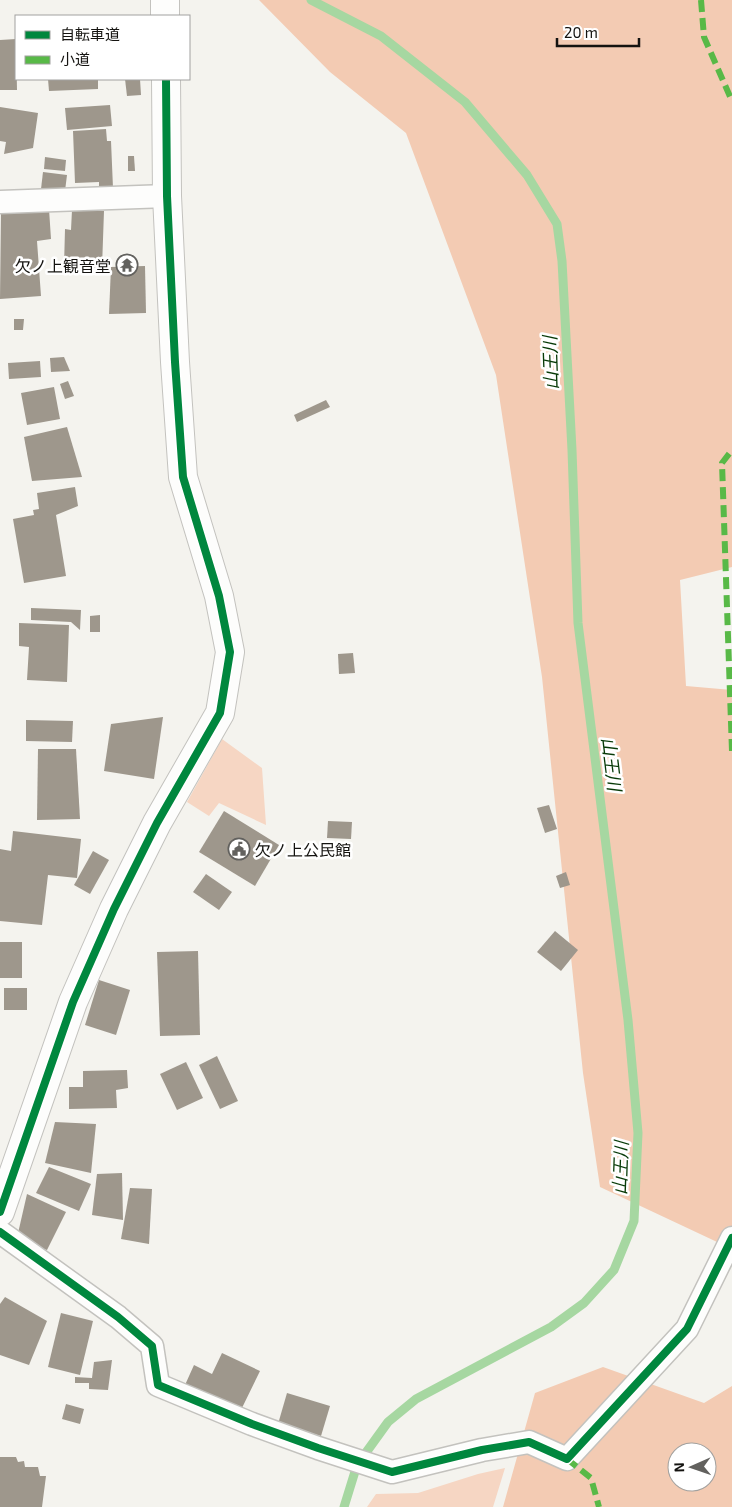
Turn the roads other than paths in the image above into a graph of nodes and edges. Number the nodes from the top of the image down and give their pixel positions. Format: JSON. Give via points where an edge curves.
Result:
{"nodes":[{"id":1,"x":165,"y":0,"type":"edge"},
{"id":2,"x":165,"y":15,"type":"edge"},
{"id":3,"x":166,"y":80,"type":"edge"},
{"id":4,"x":167,"y":196,"type":"junction"},
{"id":5,"x":0,"y":202,"type":"edge"},
{"id":6,"x":0,"y":1212,"type":"edge"},
{"id":7,"x":0,"y":1232,"type":"edge"},
{"id":8,"x":732,"y":1238,"type":"edge"}],
"edges":[{"from":1,"to":2,"type":"street"},
{"from":3,"to":4,"type":"street"},
{"from":4,"to":5,"type":"street"},
{"from":4,"to":6,"type":"street","via":[[183,477],[219,596],[230,652],[220,713],[157,823],[114,909],[73,1002]]},
{"from":7,"to":8,"type":"street","via":[[118,1317],[152,1346],[158,1385],[252,1424],[392,1472],[529,1442],[567,1460],[687,1329]]}]}
